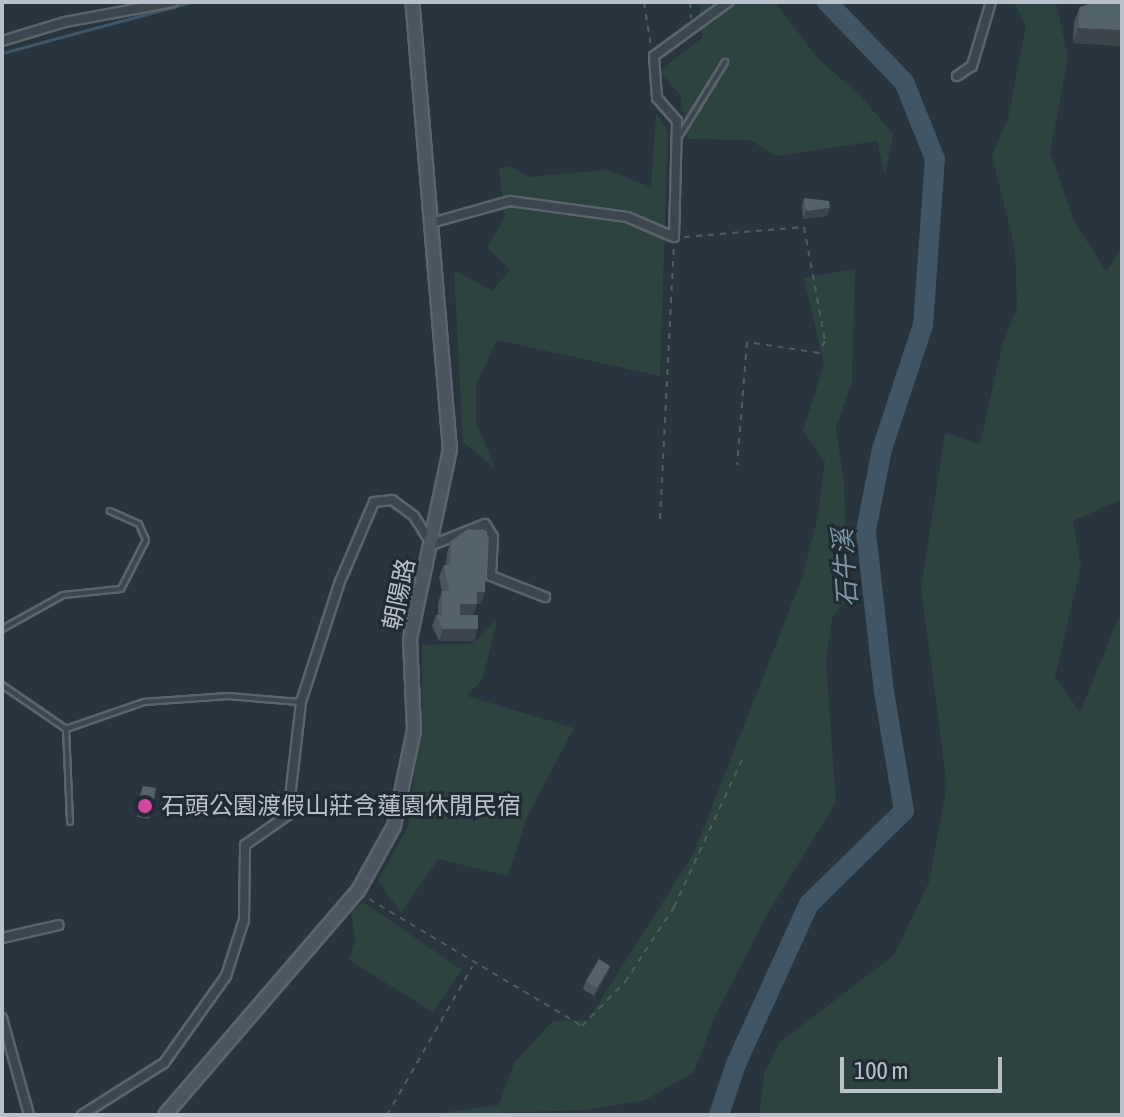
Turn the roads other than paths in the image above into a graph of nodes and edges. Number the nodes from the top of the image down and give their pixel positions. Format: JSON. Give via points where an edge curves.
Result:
{"nodes":[{"id":1,"x":173,"y":2,"type":"edge"},
{"id":2,"x":412,"y":2,"type":"edge"},
{"id":3,"x":728,"y":2,"type":"edge"},
{"id":4,"x":991,"y":2,"type":"edge"},
{"id":5,"x":145,"y":5,"type":"edge"},
{"id":6,"x":2,"y":41,"type":"edge"},
{"id":7,"x":725,"y":62,"type":"dead end"},
{"id":8,"x":957,"y":76,"type":"dead end"},
{"id":9,"x":678,"y":137,"type":"junction"},
{"id":10,"x":431,"y":223,"type":"junction"},
{"id":11,"x":110,"y":511,"type":"dead end"},
{"id":12,"x":432,"y":545,"type":"junction"},
{"id":13,"x":545,"y":597,"type":"dead end"},
{"id":14,"x":2,"y":629,"type":"edge"},
{"id":15,"x":2,"y":685,"type":"edge"},
{"id":16,"x":301,"y":702,"type":"junction"},
{"id":17,"x":66,"y":729,"type":"junction"},
{"id":18,"x":70,"y":822,"type":"dead end"},
{"id":19,"x":59,"y":925,"type":"dead end"},
{"id":20,"x":2,"y":938,"type":"edge"},
{"id":21,"x":2,"y":1018,"type":"edge"},
{"id":22,"x":29,"y":1115,"type":"edge"},
{"id":23,"x":82,"y":1115,"type":"edge"},
{"id":24,"x":165,"y":1115,"type":"edge"}],
"edges":[{"from":1,"to":5,"type":"street"},
{"from":2,"to":10,"type":"main road","name":"朝陽路"},
{"from":3,"to":9,"type":"street","via":[[654,56],[657,98],[677,121]]},
{"from":4,"to":8,"type":"street","via":[[972,66]]},
{"from":5,"to":6,"type":"street"},
{"from":7,"to":9,"type":"lane"},
{"from":9,"to":10,"type":"street","via":[[674,237],[627,217],[510,201]]},
{"from":10,"to":12,"type":"main road","name":"朝陽路","via":[[450,450]]},
{"from":11,"to":14,"type":"lane","via":[[139,524],[146,540],[121,589],[63,595]]},
{"from":12,"to":13,"type":"street","via":[[485,524],[493,537],[491,576]]},
{"from":12,"to":16,"type":"street","via":[[414,516],[392,500],[374,502],[339,584]]},
{"from":12,"to":24,"type":"main road","name":"朝陽路","via":[[410,639],[414,730],[394,826],[358,891]]},
{"from":15,"to":17,"type":"lane"},
{"from":16,"to":17,"type":"lane","via":[[228,696],[144,702]]},
{"from":16,"to":23,"type":"street","via":[[288,815],[245,845],[244,920],[226,976],[164,1063]]},
{"from":17,"to":18,"type":"lane"},
{"from":19,"to":20,"type":"street"},
{"from":21,"to":22,"type":"street"}]}
